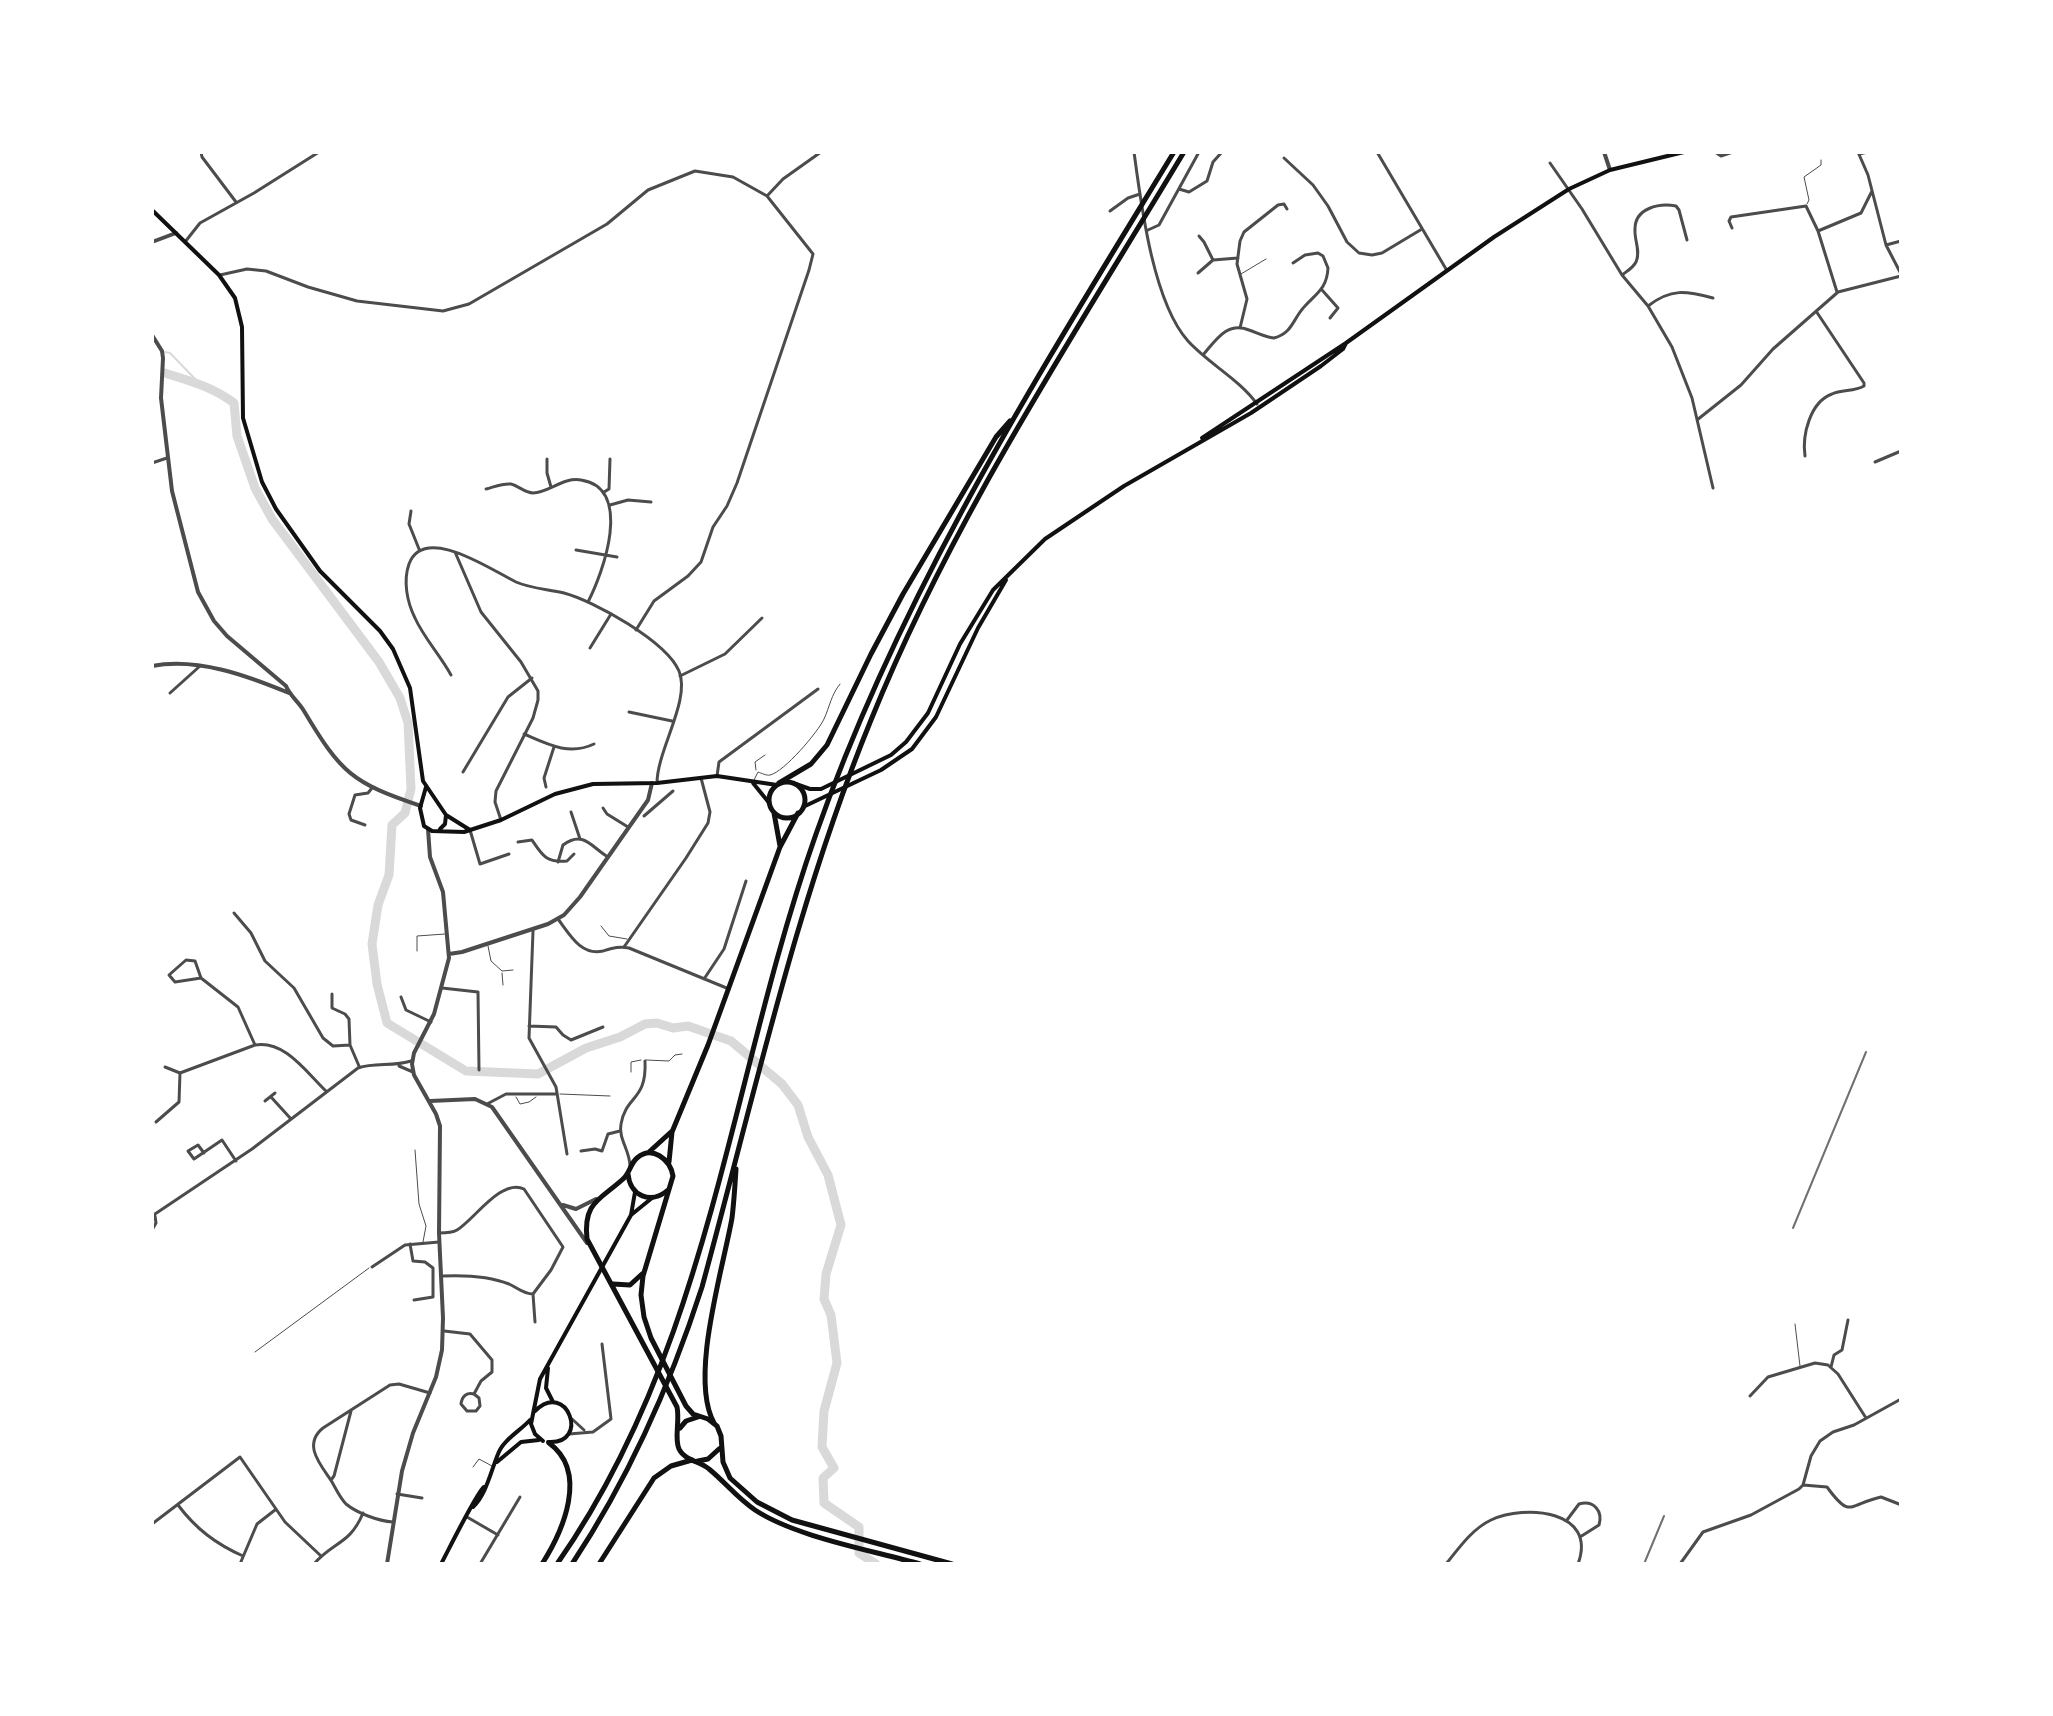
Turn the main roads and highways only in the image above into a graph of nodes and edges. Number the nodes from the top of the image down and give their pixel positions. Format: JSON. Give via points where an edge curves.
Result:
{"nodes":[{"id":1,"x":1174,"y":152,"type":"edge"},
{"id":2,"x":1184,"y":152,"type":"edge"},
{"id":3,"x":1684,"y":152,"type":"edge"},
{"id":4,"x":152,"y":210,"type":"edge"},
{"id":5,"x":1346,"y":343,"type":"junction"},
{"id":6,"x":1022,"y":406,"type":"junction"},
{"id":7,"x":1200,"y":440,"type":"junction"},
{"id":8,"x":1007,"y":578,"type":"junction"},
{"id":9,"x":753,"y":783,"type":"junction"},
{"id":10,"x":778,"y":784,"type":"junction"},
{"id":11,"x":796,"y":784,"type":"junction"},
{"id":12,"x":426,"y":787,"type":"junction"},
{"id":13,"x":438,"y":804,"type":"junction"},
{"id":14,"x":770,"y":804,"type":"junction"},
{"id":15,"x":421,"y":805,"type":"junction"},
{"id":16,"x":800,"y":810,"type":"junction"},
{"id":17,"x":774,"y":812,"type":"junction"},
{"id":18,"x":446,"y":815,"type":"junction"},
{"id":19,"x":440,"y":829,"type":"junction"},
{"id":20,"x":470,"y":830,"type":"junction"},
{"id":21,"x":780,"y":847,"type":"junction"},
{"id":22,"x":672,"y":1132,"type":"junction"},
{"id":23,"x":738,"y":1152,"type":"junction"},
{"id":24,"x":644,"y":1154,"type":"junction"},
{"id":25,"x":669,"y":1162,"type":"junction"},
{"id":26,"x":629,"y":1170,"type":"junction"},
{"id":27,"x":669,"y":1189,"type":"junction"},
{"id":28,"x":635,"y":1192,"type":"junction"},
{"id":29,"x":652,"y":1198,"type":"junction"},
{"id":30,"x":631,"y":1215,"type":"junction"},
{"id":31,"x":645,"y":1268,"type":"junction"},
{"id":32,"x":612,"y":1284,"type":"junction"},
{"id":33,"x":548,"y":1368,"type":"junction"},
{"id":34,"x":553,"y":1402,"type":"junction"},
{"id":35,"x":533,"y":1416,"type":"junction"},
{"id":36,"x":701,"y":1417,"type":"junction"},
{"id":37,"x":714,"y":1423,"type":"junction"},
{"id":38,"x":679,"y":1428,"type":"junction"},
{"id":39,"x":546,"y":1442,"type":"junction"},
{"id":40,"x":720,"y":1446,"type":"junction"},
{"id":41,"x":694,"y":1461,"type":"junction"},
{"id":42,"x":495,"y":1465,"type":"junction"},
{"id":43,"x":441,"y":1564,"type":"edge"},
{"id":44,"x":542,"y":1564,"type":"edge"},
{"id":45,"x":557,"y":1564,"type":"edge"},
{"id":46,"x":572,"y":1564,"type":"edge"},
{"id":47,"x":599,"y":1564,"type":"edge"},
{"id":48,"x":920,"y":1564,"type":"edge"},
{"id":49,"x":952,"y":1564,"type":"edge"}],
"edges":[{"from":1,"to":6,"type":"main road"},
{"from":2,"to":23,"type":"main road","via":[[997,465],[895,665],[840,796],[808,893]]},
{"from":3,"to":5,"type":"main road","via":[[1610,170],[1569,189]]},
{"from":4,"to":12,"type":"main road","via":[[219,275],[239,307],[243,418],[262,482],[316,566],[397,655],[410,688]]},
{"from":5,"to":7,"type":"main road"},
{"from":5,"to":7,"type":"main road","via":[[1260,407]]},
{"from":6,"to":10,"type":"main road","via":[[996,437],[944,524],[827,745],[811,764]]},
{"from":6,"to":45,"type":"main road","via":[[930,567],[838,773],[797,891],[673,1337],[609,1480]]},
{"from":7,"to":8,"type":"main road","via":[[1069,521]]},
{"from":8,"to":11,"type":"main road","via":[[971,624],[928,713],[906,742],[891,755],[821,789]]},
{"from":8,"to":16,"type":"main road","via":[[936,717],[912,749]]},
{"from":9,"to":10,"type":"main road"},
{"from":9,"to":14,"type":"main road"},
{"from":9,"to":20,"type":"main road","via":[[701,776],[599,784],[571,789]]},
{"from":10,"to":11,"type":"main road"},
{"from":10,"to":14,"type":"main road"},
{"from":11,"to":16,"type":"main road","via":[[804,797]]},
{"from":12,"to":13,"type":"main road"},
{"from":12,"to":15,"type":"main road"},
{"from":13,"to":15,"type":"main road"},
{"from":13,"to":18,"type":"main road"},
{"from":14,"to":17,"type":"main road"},
{"from":15,"to":19,"type":"main road","via":[[428,829]]},
{"from":16,"to":17,"type":"main road","via":[[784,817]]},
{"from":16,"to":21,"type":"main road"},
{"from":17,"to":21,"type":"main road"},
{"from":18,"to":19,"type":"main road"},
{"from":18,"to":20,"type":"main road"},
{"from":19,"to":20,"type":"main road"},
{"from":21,"to":22,"type":"main road"},
{"from":22,"to":24,"type":"main road"},
{"from":22,"to":25,"type":"main road"},
{"from":23,"to":37,"type":"main road","via":[[733,1213],[705,1363],[707,1405]]},
{"from":23,"to":46,"type":"main road","via":[[702,1287],[659,1406],[620,1487]]},
{"from":24,"to":25,"type":"main road"},
{"from":24,"to":26,"type":"main road"},
{"from":25,"to":27,"type":"main road"},
{"from":26,"to":28,"type":"main road"},
{"from":26,"to":32,"type":"main road","via":[[596,1199],[587,1217],[589,1245]]},
{"from":27,"to":29,"type":"main road"},
{"from":27,"to":31,"type":"main road"},
{"from":28,"to":29,"type":"main road"},
{"from":28,"to":30,"type":"main road"},
{"from":29,"to":30,"type":"main road"},
{"from":30,"to":33,"type":"main road"},
{"from":31,"to":32,"type":"main road","via":[[630,1285]]},
{"from":31,"to":36,"type":"main road","via":[[642,1303],[648,1331],[686,1406]]},
{"from":32,"to":38,"type":"main road","via":[[677,1407]]},
{"from":33,"to":34,"type":"main road","via":[[546,1388]]},
{"from":33,"to":35,"type":"main road","via":[[540,1379]]},
{"from":34,"to":35,"type":"main road","via":[[542,1404]]},
{"from":34,"to":39,"type":"main road","via":[[566,1408],[572,1419],[569,1434]]},
{"from":35,"to":39,"type":"main road","via":[[532,1429]]},
{"from":35,"to":42,"type":"main road","via":[[497,1455]]},
{"from":36,"to":37,"type":"main road"},
{"from":36,"to":38,"type":"main road"},
{"from":37,"to":40,"type":"main road"},
{"from":38,"to":41,"type":"main road","via":[[679,1450]]},
{"from":39,"to":42,"type":"main road","via":[[521,1442]]},
{"from":39,"to":44,"type":"main road","via":[[563,1459],[569,1494],[561,1529]]},
{"from":40,"to":41,"type":"main road","via":[[708,1459]]},
{"from":40,"to":49,"type":"main road","via":[[730,1478],[757,1502],[792,1520]]},
{"from":41,"to":47,"type":"main road","via":[[671,1466],[654,1478]]},
{"from":41,"to":48,"type":"main road","via":[[767,1517]]},
{"from":42,"to":43,"type":"main road"}]}
